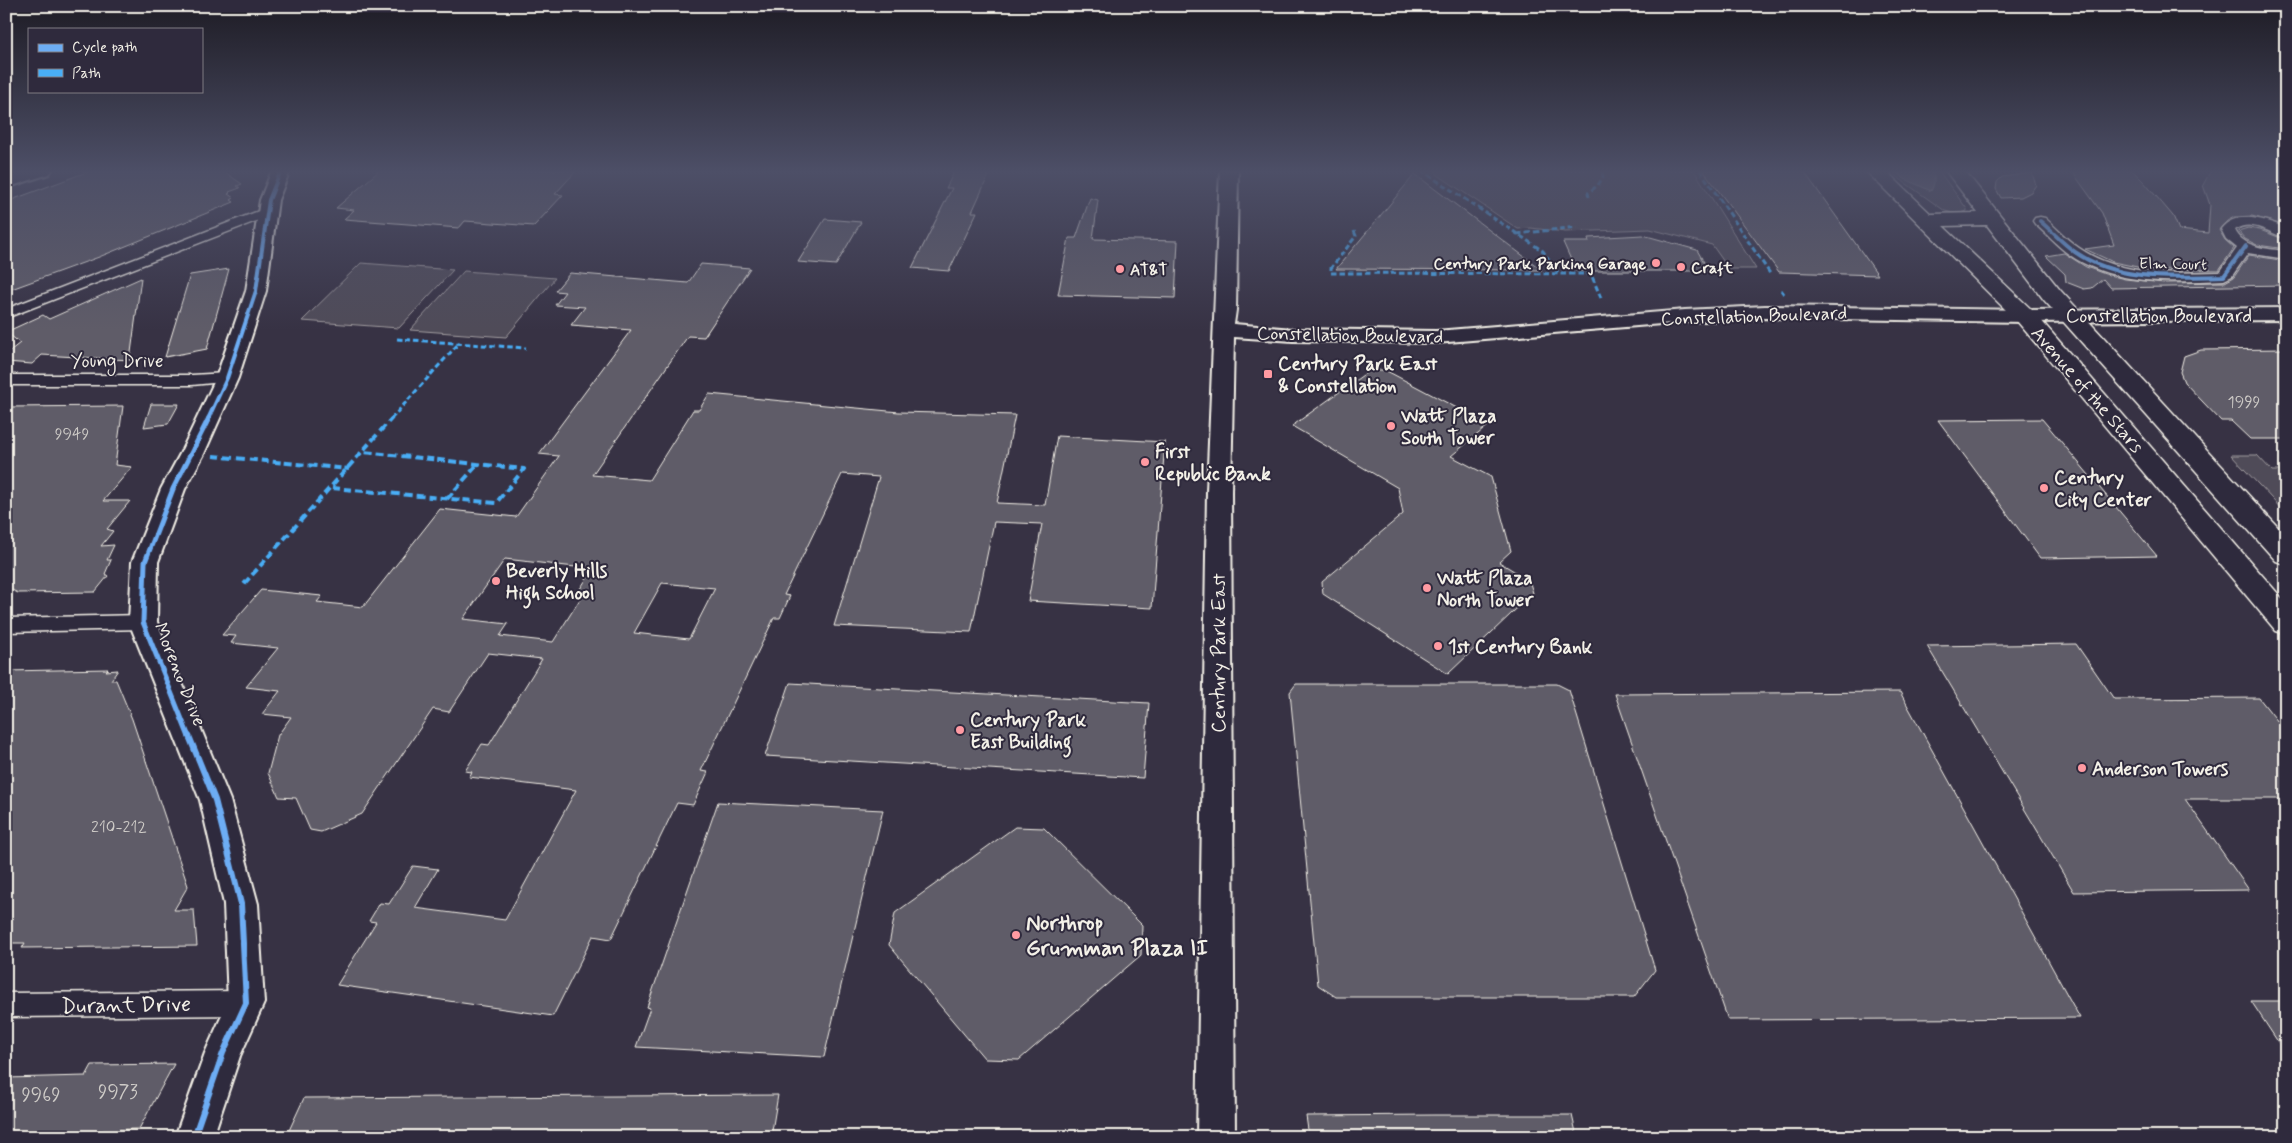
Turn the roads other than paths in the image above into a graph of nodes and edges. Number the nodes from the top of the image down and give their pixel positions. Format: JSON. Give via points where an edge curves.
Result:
{"nodes":[{"id":1,"x":237,"y":223,"type":"edge"},
{"id":2,"x":267,"y":223,"type":"edge"},
{"id":3,"x":1228,"y":223,"type":"edge"},
{"id":4,"x":1929,"y":223,"type":"edge"},
{"id":5,"x":1995,"y":223,"type":"edge"},
{"id":6,"x":2043,"y":223,"type":"edge"},
{"id":7,"x":2237,"y":223,"type":"edge"},
{"id":8,"x":2245,"y":223,"type":"edge"},
{"id":9,"x":2286,"y":234,"type":"edge"},
{"id":10,"x":2246,"y":246,"type":"junction"},
{"id":11,"x":2286,"y":255,"type":"edge"},
{"id":12,"x":6,"y":314,"type":"edge"},
{"id":13,"x":2286,"y":314,"type":"edge"},
{"id":14,"x":2070,"y":315,"type":"junction"},
{"id":15,"x":2025,"y":316,"type":"junction"},
{"id":16,"x":1223,"y":330,"type":"junction"},
{"id":17,"x":227,"y":378,"type":"junction"},
{"id":18,"x":6,"y":380,"type":"edge"},
{"id":19,"x":2286,"y":554,"type":"edge"},
{"id":20,"x":143,"y":622,"type":"junction"},
{"id":21,"x":2286,"y":623,"type":"edge"},
{"id":22,"x":6,"y":624,"type":"edge"},
{"id":23,"x":246,"y":1003,"type":"junction"},
{"id":24,"x":6,"y":1005,"type":"edge"},
{"id":25,"x":194,"y":1137,"type":"edge"},
{"id":26,"x":1216,"y":1137,"type":"edge"}],
"edges":[{"from":1,"to":12,"type":"street"},
{"from":2,"to":17,"type":"main road","name":"Moreno Drive","via":[[256,291]]},
{"from":3,"to":16,"type":"main road","name":"Century Park East"},
{"from":4,"to":15,"type":"main road","name":"Avenue of the Stars"},
{"from":5,"to":14,"type":"main road","name":"Avenue of the Stars"},
{"from":6,"to":10,"type":"street","name":"Elm Court","via":[[2082,256],[2098,265],[2132,275],[2224,276]]},
{"from":7,"to":10,"type":"street","via":[[2228,229],[2229,234]]},
{"from":8,"to":9,"type":"street","via":[[2259,224]]},
{"from":10,"to":11,"type":"street"},
{"from":13,"to":14,"type":"main road","name":"Constellation Boulevard"},
{"from":14,"to":15,"type":"main road","name":"Constellation Boulevard"},
{"from":14,"to":19,"type":"main road","name":"Avenue of the Stars"},
{"from":15,"to":16,"type":"main road","name":"Constellation Boulevard","via":[[1765,312],[1436,337],[1293,335]]},
{"from":15,"to":21,"type":"main road","name":"Avenue of the Stars"},
{"from":16,"to":26,"type":"main road","name":"Century Park East","via":[[1219,492]]},
{"from":17,"to":18,"type":"street","name":"Young Drive"},
{"from":17,"to":20,"type":"main road","name":"Moreno Drive","via":[[173,489],[145,562]]},
{"from":20,"to":22,"type":"street"},
{"from":20,"to":23,"type":"main road","name":"Moreno Drive","via":[[215,800],[241,904]]},
{"from":23,"to":24,"type":"street","name":"Durant Drive"},
{"from":23,"to":25,"type":"main road","name":"Moreno Drive","via":[[223,1053]]}]}
